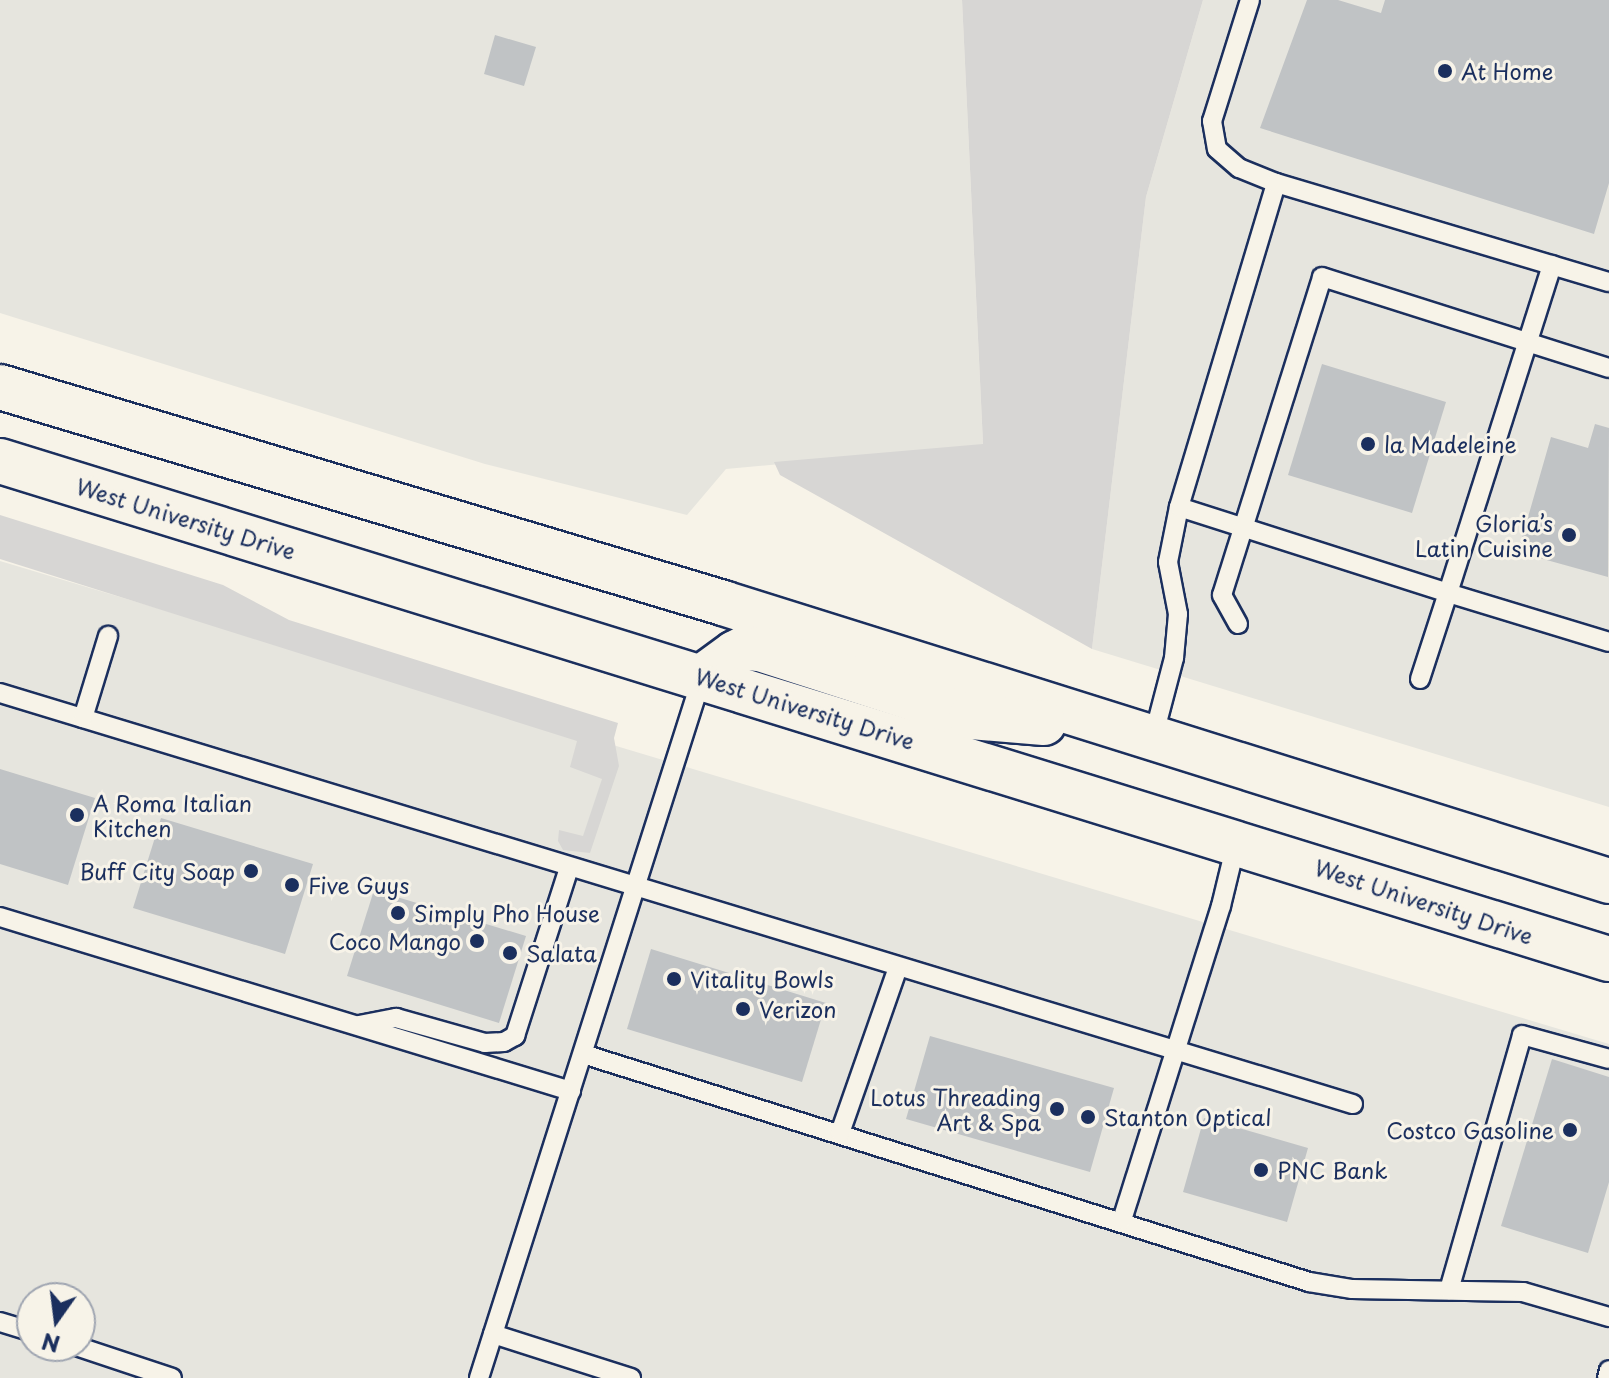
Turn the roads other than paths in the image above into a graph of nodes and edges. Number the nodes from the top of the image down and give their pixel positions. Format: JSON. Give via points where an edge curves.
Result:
{"nodes":[{"id":1,"x":1250,"y":0,"type":"edge"},
{"id":2,"x":1276,"y":183,"type":"junction"},
{"id":3,"x":1552,"y":265,"type":"junction"},
{"id":4,"x":1609,"y":282,"type":"edge"},
{"id":5,"x":1527,"y":341,"type":"junction"},
{"id":6,"x":1609,"y":368,"type":"edge"},
{"id":7,"x":0,"y":387,"type":"edge"},
{"id":8,"x":0,"y":402,"type":"edge"},
{"id":9,"x":208,"y":451,"type":"junction"},
{"id":10,"x":0,"y":461,"type":"edge"},
{"id":11,"x":1179,"y":507,"type":"junction"},
{"id":12,"x":1242,"y":527,"type":"junction"},
{"id":13,"x":1448,"y":593,"type":"junction"},
{"id":14,"x":723,"y":603,"type":"junction"},
{"id":15,"x":1238,"y":624,"type":"dead end"},
{"id":16,"x":108,"y":636,"type":"dead end"},
{"id":17,"x":1609,"y":642,"type":"edge"},
{"id":18,"x":702,"y":677,"type":"junction"},
{"id":19,"x":1420,"y":679,"type":"dead end"},
{"id":20,"x":0,"y":693,"type":"edge"},
{"id":21,"x":83,"y":718,"type":"junction"},
{"id":22,"x":1138,"y":733,"type":"junction"},
{"id":23,"x":1237,"y":842,"type":"junction"},
{"id":24,"x":569,"y":868,"type":"junction"},
{"id":25,"x":1609,"y":881,"type":"edge"},
{"id":26,"x":636,"y":888,"type":"junction"},
{"id":27,"x":0,"y":917,"type":"edge"},
{"id":28,"x":1609,"y":959,"type":"edge"},
{"id":29,"x":898,"y":967,"type":"junction"},
{"id":30,"x":356,"y":1025,"type":"junction"},
{"id":31,"x":1176,"y":1050,"type":"junction"},
{"id":32,"x":583,"y":1054,"type":"junction"},
{"id":33,"x":1609,"y":1059,"type":"edge"},
{"id":34,"x":571,"y":1091,"type":"junction"},
{"id":35,"x":1353,"y":1104,"type":"dead end"},
{"id":36,"x":840,"y":1133,"type":"junction"},
{"id":37,"x":1122,"y":1220,"type":"junction"},
{"id":38,"x":1449,"y":1290,"type":"junction"},
{"id":39,"x":1609,"y":1317,"type":"edge"},
{"id":40,"x":493,"y":1334,"type":"junction"},
{"id":41,"x":96,"y":1353,"type":"edge"},
{"id":42,"x":1609,"y":1370,"type":"edge"},
{"id":43,"x":172,"y":1378,"type":"edge"},
{"id":44,"x":479,"y":1378,"type":"edge"},
{"id":45,"x":631,"y":1378,"type":"edge"},
{"id":46,"x":1607,"y":1378,"type":"edge"}],
"edges":[{"from":1,"to":2,"type":"lane","via":[[1212,121],[1217,149],[1239,168]]},
{"from":2,"to":3,"type":"lane"},
{"from":2,"to":11,"type":"lane"},
{"from":3,"to":4,"type":"lane"},
{"from":3,"to":5,"type":"lane"},
{"from":5,"to":6,"type":"lane"},
{"from":5,"to":12,"type":"lane","via":[[1322,277]]},
{"from":5,"to":13,"type":"lane"},
{"from":7,"to":9,"type":"highway"},
{"from":8,"to":9,"type":"highway","via":[[163,452]]},
{"from":9,"to":14,"type":"highway"},
{"from":10,"to":18,"type":"highway","name":"West University Drive"},
{"from":11,"to":12,"type":"lane"},
{"from":11,"to":22,"type":"lane","via":[[1168,562],[1178,614],[1174,658]]},
{"from":12,"to":13,"type":"lane"},
{"from":12,"to":15,"type":"lane","via":[[1222,595]]},
{"from":13,"to":17,"type":"lane"},
{"from":13,"to":19,"type":"lane"},
{"from":14,"to":18,"type":"highway"},
{"from":14,"to":22,"type":"highway"},
{"from":16,"to":21,"type":"lane"},
{"from":18,"to":22,"type":"highway","via":[[745,648],[760,649],[971,717]]},
{"from":18,"to":23,"type":"highway","name":"West University Drive"},
{"from":18,"to":26,"type":"lane"},
{"from":20,"to":21,"type":"lane"},
{"from":21,"to":24,"type":"lane"},
{"from":22,"to":25,"type":"highway"},
{"from":23,"to":28,"type":"highway","name":"West University Drive"},
{"from":23,"to":31,"type":"lane"},
{"from":24,"to":26,"type":"lane"},
{"from":24,"to":30,"type":"lane","via":[[515,1036],[485,1043],[396,1018]]},
{"from":26,"to":29,"type":"lane"},
{"from":26,"to":32,"type":"lane"},
{"from":27,"to":30,"type":"lane"},
{"from":29,"to":31,"type":"lane"},
{"from":29,"to":36,"type":"lane"},
{"from":30,"to":34,"type":"lane"},
{"from":31,"to":35,"type":"lane"},
{"from":31,"to":37,"type":"lane"},
{"from":32,"to":34,"type":"lane"},
{"from":32,"to":36,"type":"lane"},
{"from":33,"to":38,"type":"lane","via":[[1522,1035]]},
{"from":34,"to":40,"type":"lane"},
{"from":36,"to":37,"type":"lane"},
{"from":37,"to":38,"type":"lane","via":[[1309,1282],[1352,1289]]},
{"from":38,"to":39,"type":"lane","via":[[1523,1292]]},
{"from":40,"to":44,"type":"lane"},
{"from":40,"to":45,"type":"lane"},
{"from":41,"to":43,"type":"lane"},
{"from":42,"to":46,"type":"lane"}]}
